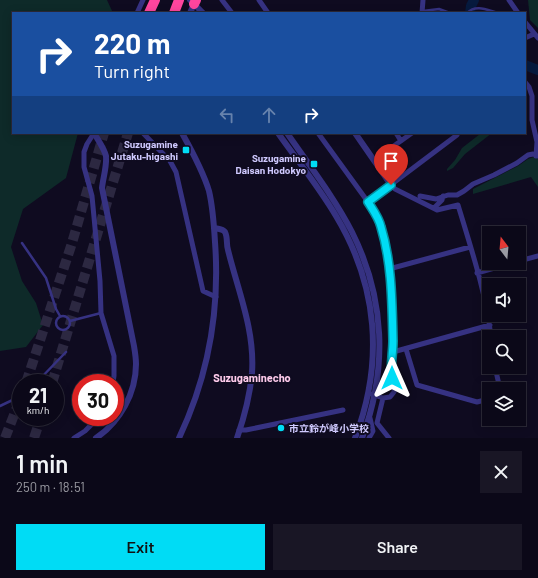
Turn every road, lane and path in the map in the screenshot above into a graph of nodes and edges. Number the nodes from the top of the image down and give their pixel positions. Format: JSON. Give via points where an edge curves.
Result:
{"nodes":[{"id":1,"x":143,"y":0,"type":"edge"},
{"id":2,"x":155,"y":0,"type":"edge"},
{"id":3,"x":179,"y":0,"type":"edge"},
{"id":4,"x":222,"y":0,"type":"edge"},
{"id":5,"x":259,"y":0,"type":"edge"},
{"id":6,"x":423,"y":0,"type":"edge"},
{"id":7,"x":509,"y":0,"type":"edge"},
{"id":8,"x":193,"y":6,"type":"edge"},
{"id":9,"x":137,"y":12,"type":"edge"},
{"id":10,"x":149,"y":12,"type":"edge"},
{"id":11,"x":174,"y":12,"type":"edge"},
{"id":12,"x":202,"y":12,"type":"edge"},
{"id":13,"x":231,"y":12,"type":"edge"},
{"id":14,"x":267,"y":12,"type":"edge"},
{"id":15,"x":422,"y":12,"type":"edge"},
{"id":16,"x":447,"y":12,"type":"edge"},
{"id":17,"x":468,"y":12,"type":"edge"},
{"id":18,"x":495,"y":12,"type":"edge"},
{"id":19,"x":517,"y":12,"type":"edge"},
{"id":20,"x":527,"y":29,"type":"edge"},
{"id":21,"x":536,"y":36,"type":"edge"},
{"id":22,"x":526,"y":38,"type":"edge"},
{"id":23,"x":526,"y":83,"type":"edge"},
{"id":24,"x":93,"y":134,"type":"edge"},
{"id":25,"x":95,"y":134,"type":"edge"},
{"id":26,"x":144,"y":134,"type":"edge"},
{"id":27,"x":182,"y":134,"type":"edge"},
{"id":28,"x":279,"y":134,"type":"edge"},
{"id":29,"x":288,"y":134,"type":"edge"},
{"id":30,"x":319,"y":134,"type":"edge"},
{"id":31,"x":356,"y":134,"type":"edge"},
{"id":32,"x":397,"y":134,"type":"edge"},
{"id":33,"x":411,"y":134,"type":"edge"},
{"id":34,"x":456,"y":134,"type":"edge"},
{"id":35,"x":401,"y":141,"type":"junction"},
{"id":36,"x":537,"y":156,"type":"edge"},
{"id":37,"x":374,"y":160,"type":"junction"},
{"id":38,"x":391,"y":185,"type":"junction"},
{"id":39,"x":420,"y":196,"type":"dead end"},
{"id":40,"x":443,"y":196,"type":"junction"},
{"id":41,"x":368,"y":202,"type":"junction"},
{"id":42,"x":434,"y":208,"type":"junction"},
{"id":43,"x":214,"y":228,"type":"junction"},
{"id":44,"x":22,"y":243,"type":"dead end"},
{"id":45,"x":470,"y":247,"type":"junction"},
{"id":46,"x":538,"y":256,"type":"edge"},
{"id":47,"x":526,"y":259,"type":"edge"},
{"id":48,"x":389,"y":269,"type":"junction"},
{"id":49,"x":488,"y":270,"type":"edge"},
{"id":50,"x":477,"y":273,"type":"junction"},
{"id":51,"x":216,"y":297,"type":"junction"},
{"id":52,"x":101,"y":313,"type":"junction"},
{"id":53,"x":60,"y":316,"type":"junction"},
{"id":54,"x":70,"y":321,"type":"junction"},
{"id":55,"x":490,"y":326,"type":"junction"},
{"id":56,"x":490,"y":330,"type":"edge"},
{"id":57,"x":406,"y":349,"type":"junction"},
{"id":58,"x":66,"y":352,"type":"dead end"},
{"id":59,"x":393,"y":352,"type":"junction"},
{"id":60,"x":45,"y":374,"type":"edge"},
{"id":61,"x":114,"y":374,"type":"edge"},
{"id":62,"x":368,"y":393,"type":"junction"},
{"id":63,"x":376,"y":395,"type":"junction"},
{"id":64,"x":383,"y":398,"type":"junction"},
{"id":65,"x":12,"y":400,"type":"edge"},
{"id":66,"x":482,"y":400,"type":"edge"},
{"id":67,"x":0,"y":406,"type":"edge"},
{"id":68,"x":343,"y":410,"type":"dead end"},
{"id":69,"x":370,"y":418,"type":"junction"},
{"id":70,"x":91,"y":426,"type":"edge"},
{"id":71,"x":240,"y":430,"type":"junction"},
{"id":72,"x":74,"y":438,"type":"edge"},
{"id":73,"x":96,"y":438,"type":"edge"},
{"id":74,"x":179,"y":438,"type":"edge"},
{"id":75,"x":236,"y":438,"type":"edge"},
{"id":76,"x":354,"y":438,"type":"edge"},
{"id":77,"x":362,"y":438,"type":"edge"},
{"id":78,"x":370,"y":438,"type":"edge"},
{"id":79,"x":389,"y":438,"type":"edge"}],
"edges":[{"from":1,"to":9,"type":"street"},
{"from":2,"to":10,"type":"highway"},
{"from":3,"to":11,"type":"highway"},
{"from":4,"to":13,"type":"street"},
{"from":5,"to":14,"type":"street"},
{"from":6,"to":15,"type":"street"},
{"from":7,"to":19,"type":"street"},
{"from":8,"to":12,"type":"street"},
{"from":15,"to":16,"type":"lane","via":[[439,9]]},
{"from":17,"to":18,"type":"lane","via":[[478,7]]},
{"from":20,"to":21,"type":"street"},
{"from":21,"to":22,"type":"street"},
{"from":23,"to":36,"type":"street","via":[[532,96]]},
{"from":24,"to":52,"type":"street","via":[[84,152],[84,167],[92,196]]},
{"from":25,"to":73,"type":"street","via":[[106,156],[102,188],[133,338],[136,365],[133,387],[125,408],[104,433]]},
{"from":26,"to":51,"type":"street","via":[[170,161],[176,172],[203,291]]},
{"from":27,"to":43,"type":"street","via":[[208,191]]},
{"from":28,"to":62,"type":"street","via":[[335,215],[356,256],[366,287],[373,329]]},
{"from":29,"to":63,"type":"street","via":[[340,211],[362,255],[372,285],[380,328]]},
{"from":30,"to":41,"type":"street"},
{"from":31,"to":37,"type":"street"},
{"from":32,"to":35,"type":"street"},
{"from":33,"to":35,"type":"street"},
{"from":34,"to":38,"type":"street"},
{"from":35,"to":37,"type":"street"},
{"from":36,"to":40,"type":"street","via":[[528,155],[457,195]]},
{"from":37,"to":38,"type":"street"},
{"from":38,"to":41,"type":"street"},
{"from":38,"to":42,"type":"street","via":[[395,190]]},
{"from":39,"to":40,"type":"street","via":[[436,199]]},
{"from":40,"to":42,"type":"street"},
{"from":41,"to":48,"type":"street","via":[[381,226]]},
{"from":42,"to":45,"type":"street","via":[[437,210],[458,205]]},
{"from":43,"to":51,"type":"street"},
{"from":43,"to":71,"type":"street","via":[[222,229],[227,238],[227,248],[250,335],[252,373]]},
{"from":44,"to":53,"type":"lane","via":[[46,278]]},
{"from":45,"to":48,"type":"street"},
{"from":45,"to":50,"type":"street"},
{"from":46,"to":47,"type":"street"},
{"from":48,"to":59,"type":"street"},
{"from":49,"to":50,"type":"street"},
{"from":50,"to":55,"type":"street"},
{"from":51,"to":74,"type":"street","via":[[207,359],[198,392]]},
{"from":52,"to":54,"type":"lane"},
{"from":52,"to":61,"type":"street","via":[[114,356]]},
{"from":53,"to":54,"type":"lane","via":[[67,316]]},
{"from":53,"to":54,"type":"lane","via":[[57,326],[60,330],[67,329]]},
{"from":55,"to":56,"type":"street"},
{"from":55,"to":57,"type":"street"},
{"from":57,"to":59,"type":"street"},
{"from":57,"to":66,"type":"street","via":[[417,385],[477,402]]},
{"from":58,"to":60,"type":"lane"},
{"from":59,"to":64,"type":"street","via":[[391,372],[395,385],[394,392],[390,397]]},
{"from":62,"to":63,"type":"street"},
{"from":62,"to":76,"type":"street"},
{"from":63,"to":64,"type":"street"},
{"from":63,"to":69,"type":"street"},
{"from":64,"to":79,"type":"street","via":[[377,423]]},
{"from":65,"to":67,"type":"lane"},
{"from":68,"to":71,"type":"street"},
{"from":69,"to":77,"type":"street"},
{"from":69,"to":78,"type":"street","via":[[373,430]]},
{"from":70,"to":72,"type":"street"},
{"from":71,"to":75,"type":"street"}]}
